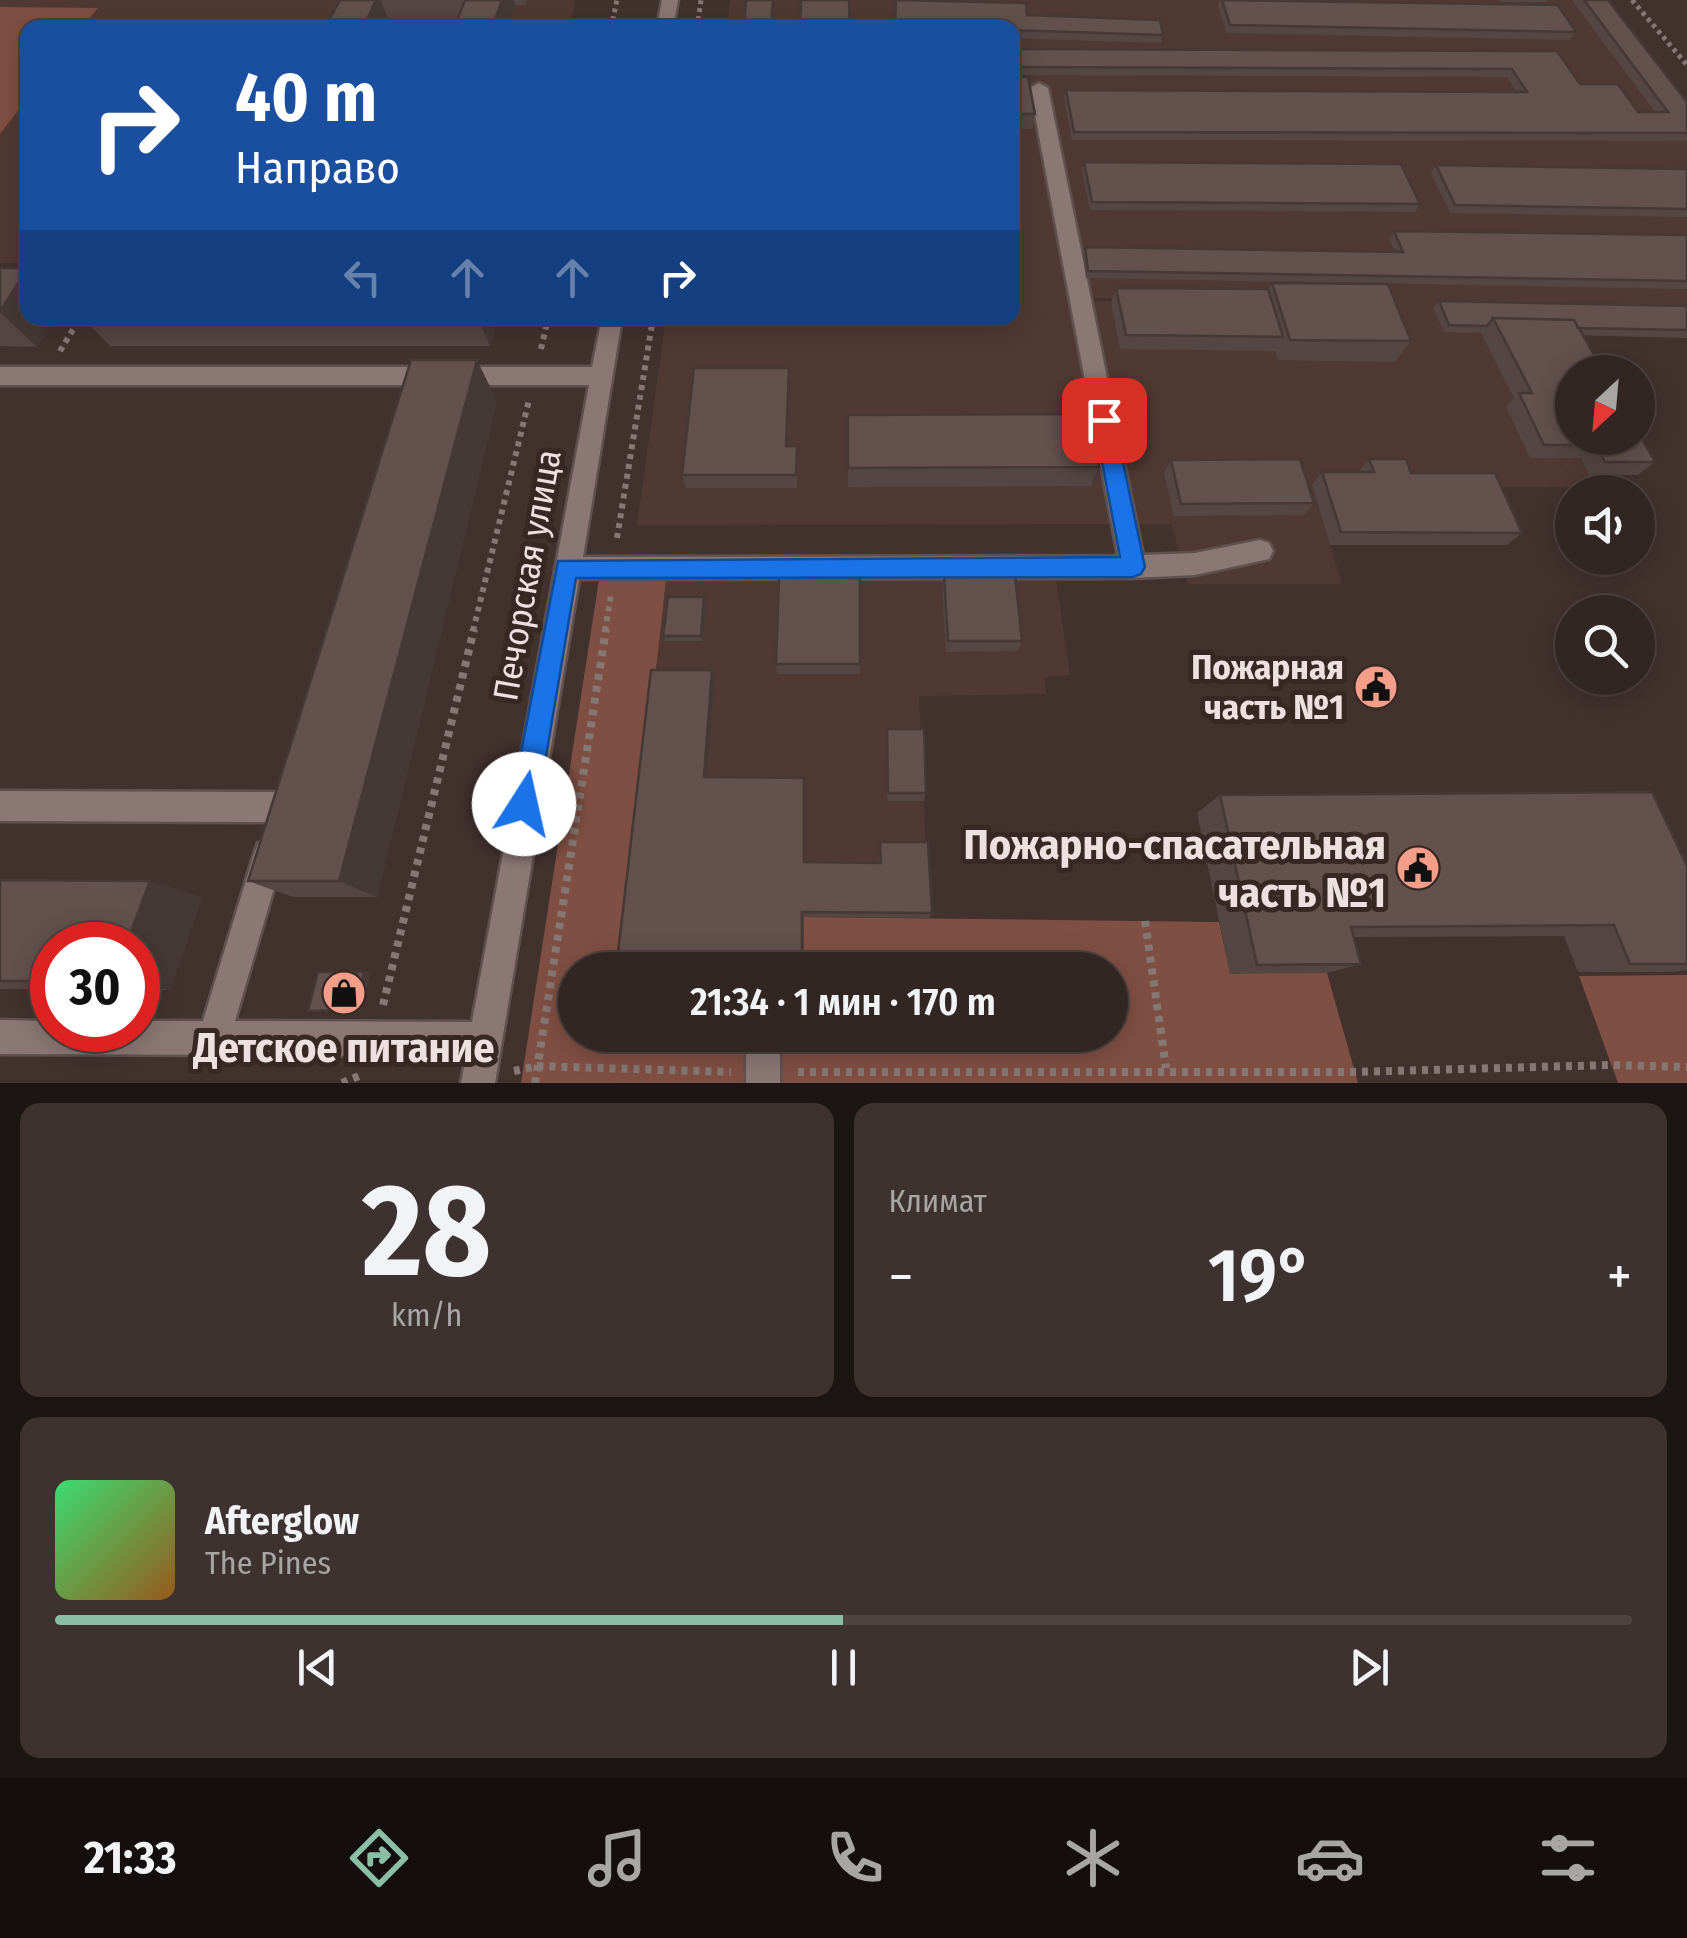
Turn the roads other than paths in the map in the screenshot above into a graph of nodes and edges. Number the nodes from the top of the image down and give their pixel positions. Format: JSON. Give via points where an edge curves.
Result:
{"nodes":[{"id":1,"x":1039,"y":88,"type":"dead end"},
{"id":2,"x":611,"y":325,"type":"edge"},
{"id":3,"x":0,"y":376,"type":"edge"},
{"id":4,"x":601,"y":376,"type":"junction"},
{"id":5,"x":1260,"y":550,"type":"dead end"},
{"id":6,"x":1133,"y":567,"type":"junction"},
{"id":7,"x":566,"y":568,"type":"junction"},
{"id":8,"x":0,"y":806,"type":"edge"},
{"id":9,"x":0,"y":1036,"type":"edge"},
{"id":10,"x":214,"y":1038,"type":"junction"},
{"id":11,"x":483,"y":1039,"type":"junction"},
{"id":12,"x":763,"y":1052,"type":"edge"},
{"id":13,"x":763,"y":1078,"type":"edge"},
{"id":14,"x":478,"y":1081,"type":"edge"}],
"edges":[{"from":1,"to":6,"type":"street"},
{"from":2,"to":4,"type":"street","name":"Печорская улица"},
{"from":3,"to":4,"type":"street","via":[[414,386]]},
{"from":4,"to":7,"type":"street","name":"Печорская улица"},
{"from":5,"to":6,"type":"street","via":[[1195,564]]},
{"from":6,"to":7,"type":"street"},
{"from":7,"to":11,"type":"street","name":"Печорская улица"},
{"from":8,"to":10,"type":"street","via":[[286,798]]},
{"from":9,"to":10,"type":"street"},
{"from":10,"to":11,"type":"street"},
{"from":11,"to":14,"type":"street","name":"Печорская улица"},
{"from":12,"to":13,"type":"street"}]}
